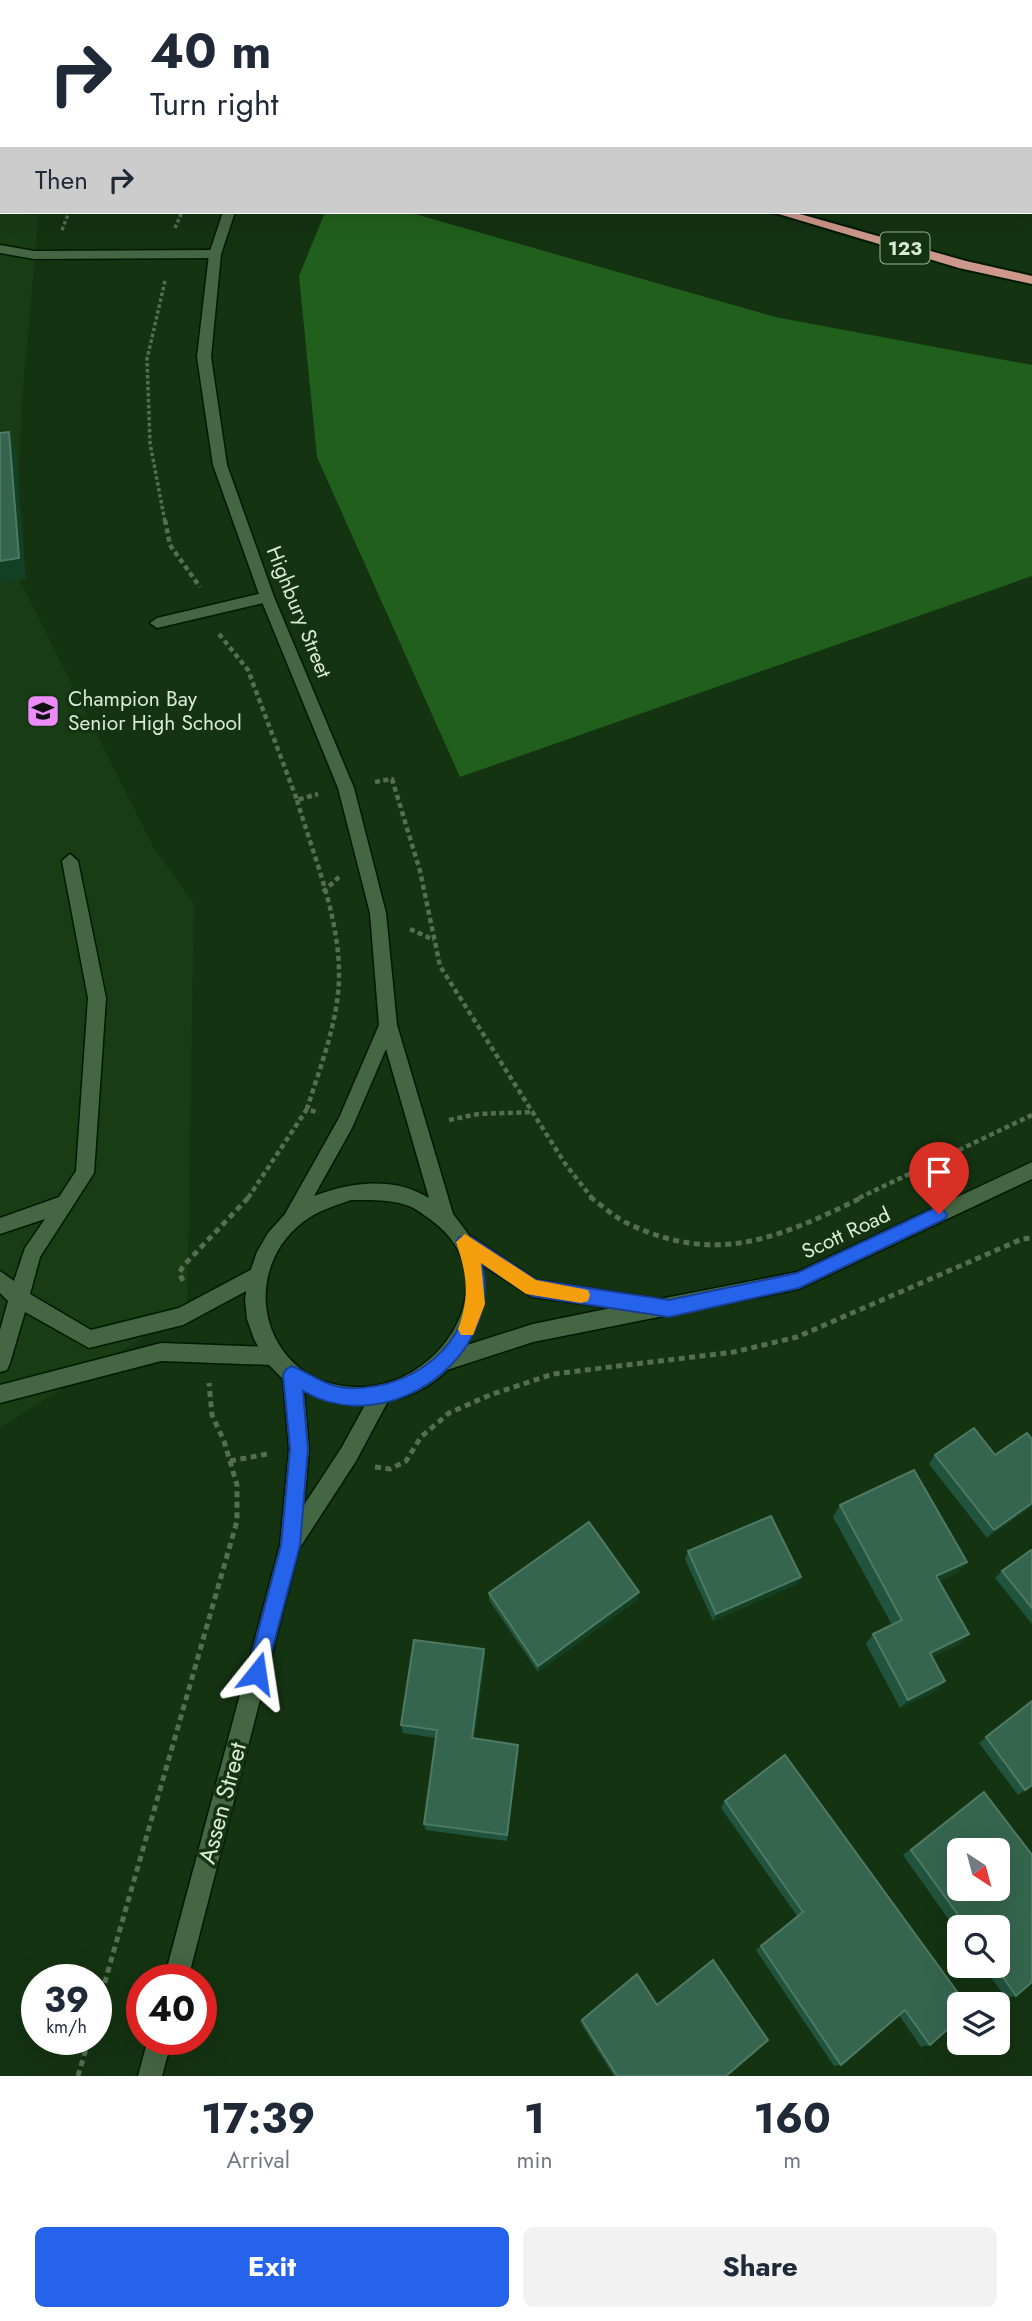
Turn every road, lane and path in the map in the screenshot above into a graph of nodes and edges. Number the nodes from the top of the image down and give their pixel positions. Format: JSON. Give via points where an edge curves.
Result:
{"nodes":[{"id":1,"x":228,"y":214,"type":"edge"},
{"id":2,"x":786,"y":214,"type":"edge"},
{"id":3,"x":0,"y":249,"type":"edge"},
{"id":4,"x":215,"y":254,"type":"junction"},
{"id":5,"x":166,"y":272,"type":"dead end"},
{"id":6,"x":1032,"y":280,"type":"edge"},
{"id":7,"x":203,"y":591,"type":"dead end"},
{"id":8,"x":267,"y":597,"type":"junction"},
{"id":9,"x":157,"y":623,"type":"dead end"},
{"id":10,"x":218,"y":631,"type":"dead end"},
{"id":11,"x":375,"y":782,"type":"dead end"},
{"id":12,"x":314,"y":794,"type":"dead end"},
{"id":13,"x":297,"y":800,"type":"junction"},
{"id":14,"x":70,"y":861,"type":"dead end"},
{"id":15,"x":339,"y":877,"type":"dead end"},
{"id":16,"x":323,"y":892,"type":"junction"},
{"id":17,"x":414,"y":930,"type":"dead end"},
{"id":18,"x":435,"y":940,"type":"junction"},
{"id":19,"x":388,"y":1026,"type":"junction"},
{"id":20,"x":307,"y":1109,"type":"junction"},
{"id":21,"x":535,"y":1112,"type":"junction"},
{"id":22,"x":329,"y":1115,"type":"dead end"},
{"id":23,"x":1032,"y":1115,"type":"edge"},
{"id":24,"x":437,"y":1122,"type":"dead end"},
{"id":25,"x":1032,"y":1170,"type":"edge"},
{"id":26,"x":65,"y":1203,"type":"junction"},
{"id":27,"x":444,"y":1217,"type":"junction"},
{"id":28,"x":290,"y":1220,"type":"junction"},
{"id":29,"x":0,"y":1226,"type":"edge"},
{"id":30,"x":1032,"y":1238,"type":"edge"},
{"id":31,"x":465,"y":1242,"type":"junction"},
{"id":32,"x":256,"y":1276,"type":"junction"},
{"id":33,"x":0,"y":1280,"type":"edge"},
{"id":34,"x":185,"y":1288,"type":"dead end"},
{"id":35,"x":17,"y":1297,"type":"junction"},
{"id":36,"x":669,"y":1308,"type":"junction"},
{"id":37,"x":273,"y":1356,"type":"junction"},
{"id":38,"x":0,"y":1363,"type":"edge"},
{"id":39,"x":444,"y":1363,"type":"junction"},
{"id":40,"x":292,"y":1375,"type":"junction"},
{"id":41,"x":208,"y":1378,"type":"dead end"},
{"id":42,"x":0,"y":1394,"type":"edge"},
{"id":43,"x":381,"y":1395,"type":"junction"},
{"id":44,"x":279,"y":1452,"type":"dead end"},
{"id":45,"x":230,"y":1461,"type":"junction"},
{"id":46,"x":371,"y":1465,"type":"dead end"},
{"id":47,"x":290,"y":1545,"type":"junction"},
{"id":48,"x":110,"y":1964,"type":"edge"},
{"id":49,"x":180,"y":1964,"type":"edge"},
{"id":50,"x":84,"y":2055,"type":"edge"},
{"id":51,"x":156,"y":2055,"type":"edge"},
{"id":52,"x":78,"y":2076,"type":"edge"},
{"id":53,"x":150,"y":2076,"type":"edge"}],
"edges":[{"from":1,"to":4,"type":"street","name":"Highbury Street"},
{"from":2,"to":6,"type":"highway","number":"123"},
{"from":3,"to":4,"type":"street","via":[[34,255]]},
{"from":4,"to":8,"type":"street","name":"Highbury Street","via":[[204,358],[220,465]]},
{"from":5,"to":7,"type":"path","via":[[147,359],[150,443],[170,545]]},
{"from":8,"to":9,"type":"street"},
{"from":8,"to":19,"type":"street","name":"Highbury Street","via":[[346,788],[378,913]]},
{"from":10,"to":13,"type":"path","via":[[248,670]]},
{"from":11,"to":18,"type":"path","via":[[392,779]]},
{"from":12,"to":13,"type":"path"},
{"from":13,"to":16,"type":"path"},
{"from":14,"to":26,"type":"street","via":[[97,998],[85,1173]]},
{"from":15,"to":16,"type":"path"},
{"from":16,"to":20,"type":"path","via":[[335,937],[339,978],[332,1028]]},
{"from":17,"to":18,"type":"path"},
{"from":18,"to":21,"type":"path","via":[[440,966]]},
{"from":19,"to":27,"type":"street","name":"Highbury Street"},
{"from":19,"to":28,"type":"street","name":"Highbury Street","via":[[346,1122]]},
{"from":20,"to":22,"type":"path"},
{"from":20,"to":34,"type":"path","via":[[232,1218],[185,1262],[179,1273]]},
{"from":21,"to":23,"type":"path","via":[[589,1196],[628,1224],[678,1242],[732,1246],[788,1233]]},
{"from":21,"to":24,"type":"path","via":[[478,1114]]},
{"from":25,"to":36,"type":"street","name":"Scott Road","via":[[799,1280]]},
{"from":26,"to":29,"type":"street"},
{"from":26,"to":35,"type":"street","via":[[32,1254]]},
{"from":27,"to":28,"type":"street","via":[[417,1200],[385,1192],[351,1192],[318,1202]]},
{"from":27,"to":31,"type":"street"},
{"from":28,"to":32,"type":"street","via":[[269,1246]]},
{"from":30,"to":46,"type":"path","via":[[1022,1238],[797,1337],[734,1352],[553,1374],[490,1395],[449,1413],[421,1437],[406,1461],[390,1469]]},
{"from":31,"to":36,"type":"street","name":"Scott Road","via":[[532,1288]]},
{"from":31,"to":39,"type":"street","via":[[475,1272],[476,1304],[465,1335]]},
{"from":32,"to":35,"type":"street","via":[[183,1316],[89,1339]]},
{"from":32,"to":37,"type":"street","via":[[259,1332]]},
{"from":33,"to":35,"type":"street"},
{"from":35,"to":38,"type":"street"},
{"from":36,"to":39,"type":"street","name":"Scott Road","via":[[533,1334]]},
{"from":37,"to":40,"type":"street"},
{"from":37,"to":42,"type":"street","via":[[161,1352]]},
{"from":39,"to":43,"type":"street","via":[[416,1384]]},
{"from":40,"to":43,"type":"street","via":[[317,1389],[345,1396]]},
{"from":40,"to":47,"type":"street","name":"Assen Street","via":[[299,1449]]},
{"from":41,"to":45,"type":"path","via":[[212,1415]]},
{"from":43,"to":47,"type":"street","name":"Assen Street"},
{"from":44,"to":45,"type":"path"},
{"from":45,"to":48,"type":"path","via":[[237,1485],[237,1521]]},
{"from":47,"to":49,"type":"street","name":"Assen Street"},
{"from":50,"to":52,"type":"path"},
{"from":51,"to":53,"type":"street"}]}
